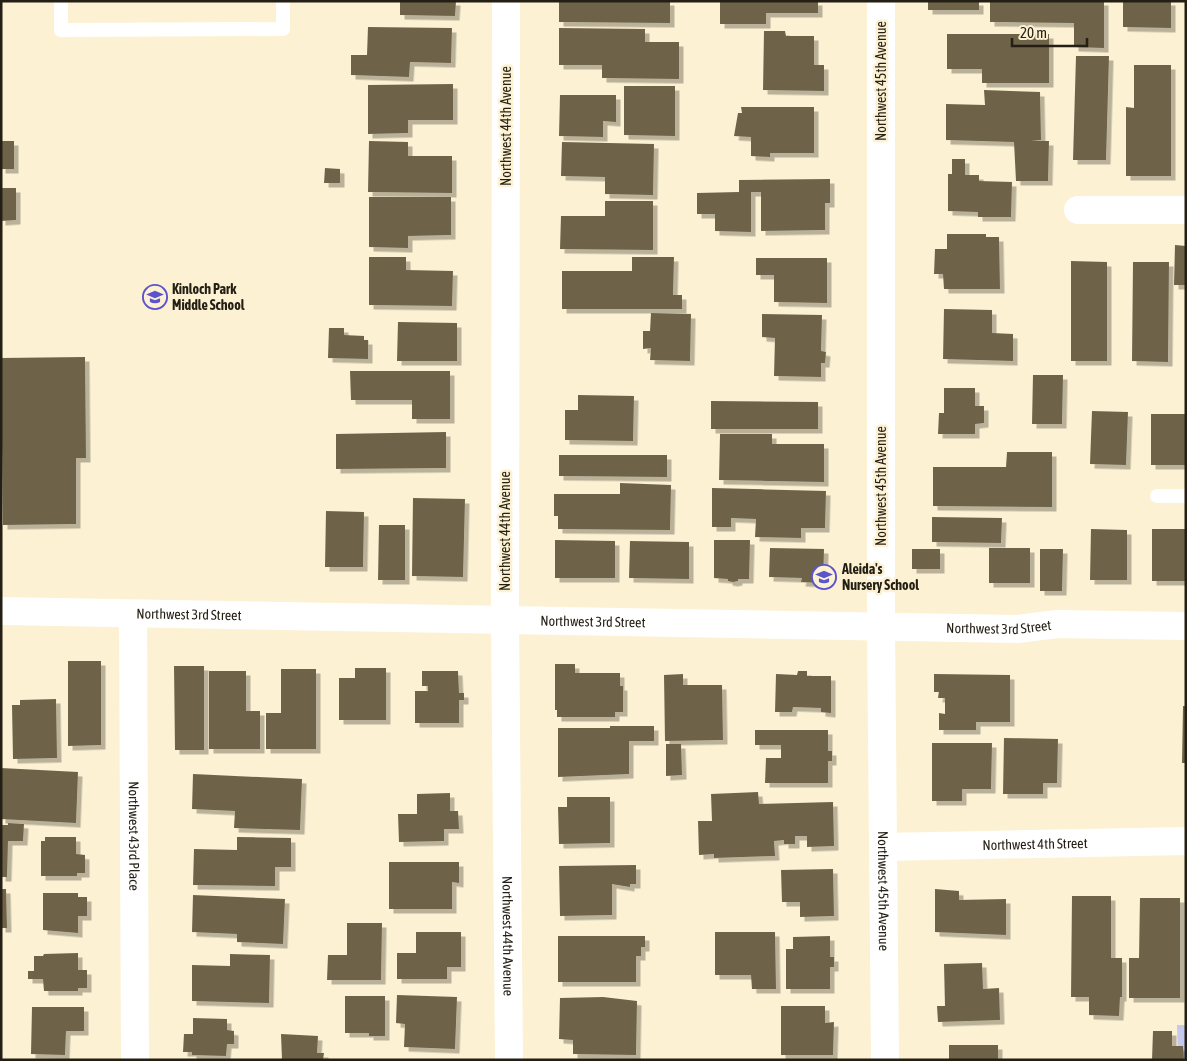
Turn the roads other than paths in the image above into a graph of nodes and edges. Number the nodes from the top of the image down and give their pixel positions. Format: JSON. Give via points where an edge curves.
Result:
{"nodes":[{"id":1,"x":61,"y":1,"type":"edge"},
{"id":2,"x":283,"y":1,"type":"edge"},
{"id":3,"x":506,"y":1,"type":"edge"},
{"id":4,"x":881,"y":1,"type":"edge"},
{"id":5,"x":1078,"y":210,"type":"dead end"},
{"id":6,"x":1186,"y":210,"type":"edge"},
{"id":7,"x":1156,"y":496,"type":"dead end"},
{"id":8,"x":1186,"y":496,"type":"edge"},
{"id":9,"x":1,"y":611,"type":"edge"},
{"id":10,"x":133,"y":614,"type":"junction"},
{"id":11,"x":505,"y":620,"type":"junction"},
{"id":12,"x":881,"y":626,"type":"junction"},
{"id":13,"x":1186,"y":626,"type":"edge"},
{"id":14,"x":1186,"y":841,"type":"edge"},
{"id":15,"x":884,"y":847,"type":"junction"},
{"id":16,"x":136,"y":1060,"type":"edge"},
{"id":17,"x":509,"y":1060,"type":"edge"},
{"id":18,"x":885,"y":1060,"type":"edge"}],
"edges":[{"from":1,"to":2,"type":"lane","via":[[61,30],[283,29]]},
{"from":3,"to":11,"type":"street","name":"Northwest 44th Avenue"},
{"from":4,"to":12,"type":"street","name":"Northwest 45th Avenue"},
{"from":5,"to":6,"type":"street"},
{"from":7,"to":8,"type":"lane"},
{"from":9,"to":10,"type":"street","name":"Northwest 3rd Street"},
{"from":10,"to":11,"type":"street","name":"Northwest 3rd Street"},
{"from":10,"to":16,"type":"street","name":"Northwest 43rd Place"},
{"from":11,"to":12,"type":"street","name":"Northwest 3rd Street"},
{"from":11,"to":17,"type":"street","name":"Northwest 44th Avenue"},
{"from":12,"to":13,"type":"street","name":"Northwest 3rd Street","via":[[1017,629],[1057,624]]},
{"from":12,"to":15,"type":"street","name":"Northwest 45th Avenue"},
{"from":14,"to":15,"type":"street","name":"Northwest 4th Street"},
{"from":15,"to":18,"type":"street","name":"Northwest 45th Avenue"}]}
